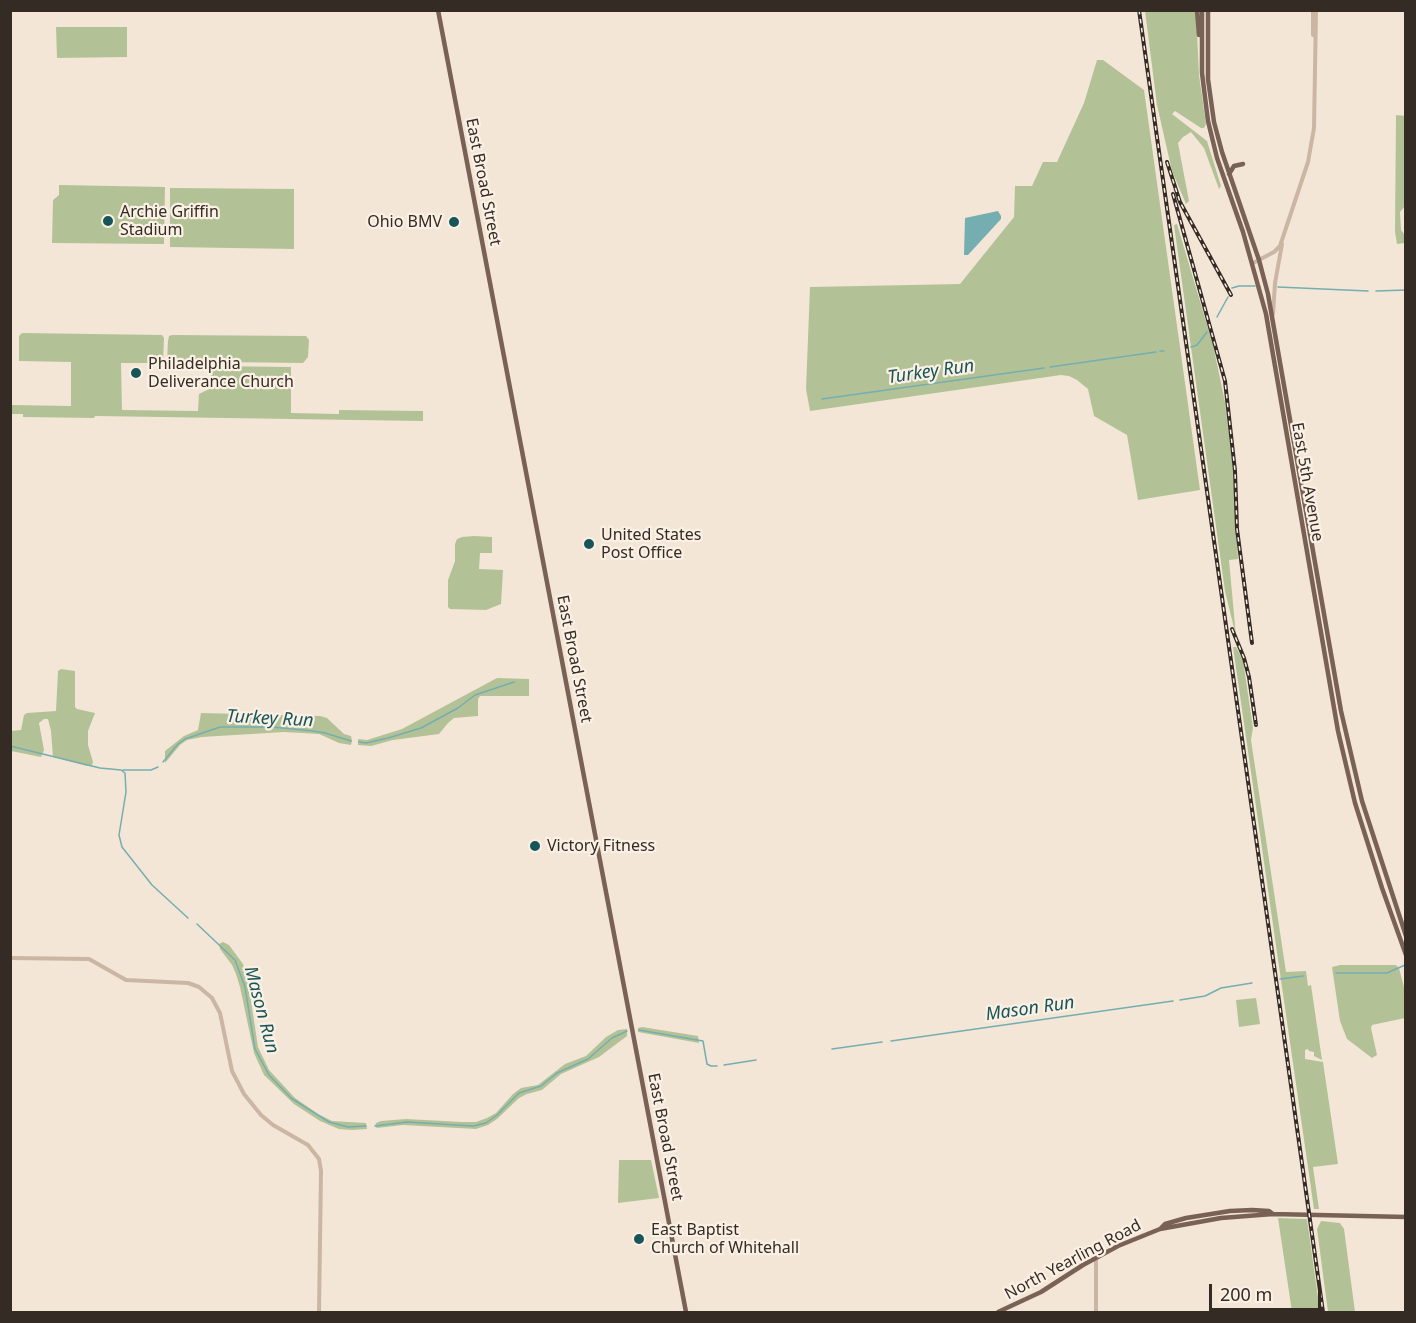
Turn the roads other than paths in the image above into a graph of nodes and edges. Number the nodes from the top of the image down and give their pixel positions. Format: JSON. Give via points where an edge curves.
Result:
{"nodes":[{"id":1,"x":438,"y":10,"type":"edge"},
{"id":2,"x":1197,"y":10,"type":"edge"},
{"id":3,"x":1202,"y":10,"type":"edge"},
{"id":4,"x":1208,"y":10,"type":"edge"},
{"id":5,"x":1315,"y":10,"type":"edge"},
{"id":6,"x":1202,"y":67,"type":"junction"},
{"id":7,"x":1243,"y":164,"type":"dead end"},
{"id":8,"x":1229,"y":174,"type":"junction"},
{"id":9,"x":1284,"y":236,"type":"junction"},
{"id":10,"x":1260,"y":260,"type":"junction"},
{"id":11,"x":1253,"y":263,"type":"junction"},
{"id":12,"x":1273,"y":315,"type":"junction"},
{"id":13,"x":1406,"y":936,"type":"edge"},
{"id":14,"x":1406,"y":955,"type":"edge"},
{"id":15,"x":10,"y":958,"type":"edge"},
{"id":16,"x":1406,"y":1217,"type":"edge"},
{"id":17,"x":1096,"y":1257,"type":"junction"},
{"id":18,"x":319,"y":1312,"type":"edge"},
{"id":19,"x":686,"y":1312,"type":"edge"},
{"id":20,"x":998,"y":1312,"type":"edge"},
{"id":21,"x":1096,"y":1312,"type":"edge"}],
"edges":[{"from":1,"to":19,"type":"main road","name":"East Broad Street"},
{"from":2,"to":6,"type":"main road"},
{"from":3,"to":6,"type":"main road","name":"East 5th Avenue"},
{"from":4,"to":8,"type":"main road","name":"East 5th Avenue","via":[[1210,94]]},
{"from":5,"to":9,"type":"street","via":[[1312,144]]},
{"from":6,"to":11,"type":"main road","name":"East 5th Avenue","via":[[1214,149]]},
{"from":7,"to":8,"type":"main road","via":[[1233,166]]},
{"from":8,"to":10,"type":"main road","name":"East 5th Avenue"},
{"from":9,"to":10,"type":"street","via":[[1276,251]]},
{"from":9,"to":12,"type":"street"},
{"from":10,"to":11,"type":"street"},
{"from":10,"to":12,"type":"main road","name":"East 5th Avenue"},
{"from":11,"to":14,"type":"main road","name":"East 5th Avenue","via":[[1266,314],[1345,760],[1355,803]]},
{"from":12,"to":13,"type":"main road","name":"East 5th Avenue","via":[[1341,711],[1362,801]]},
{"from":15,"to":18,"type":"street","via":[[90,959],[134,981],[195,985],[215,1002],[232,1071],[244,1094],[261,1115],[308,1145],[319,1159]]},
{"from":16,"to":17,"type":"main road","name":"North Yearling Road","via":[[1230,1211],[1165,1224]]},
{"from":17,"to":20,"type":"main road","name":"North Yearling Road","via":[[1041,1292]]},
{"from":17,"to":21,"type":"street"}]}
